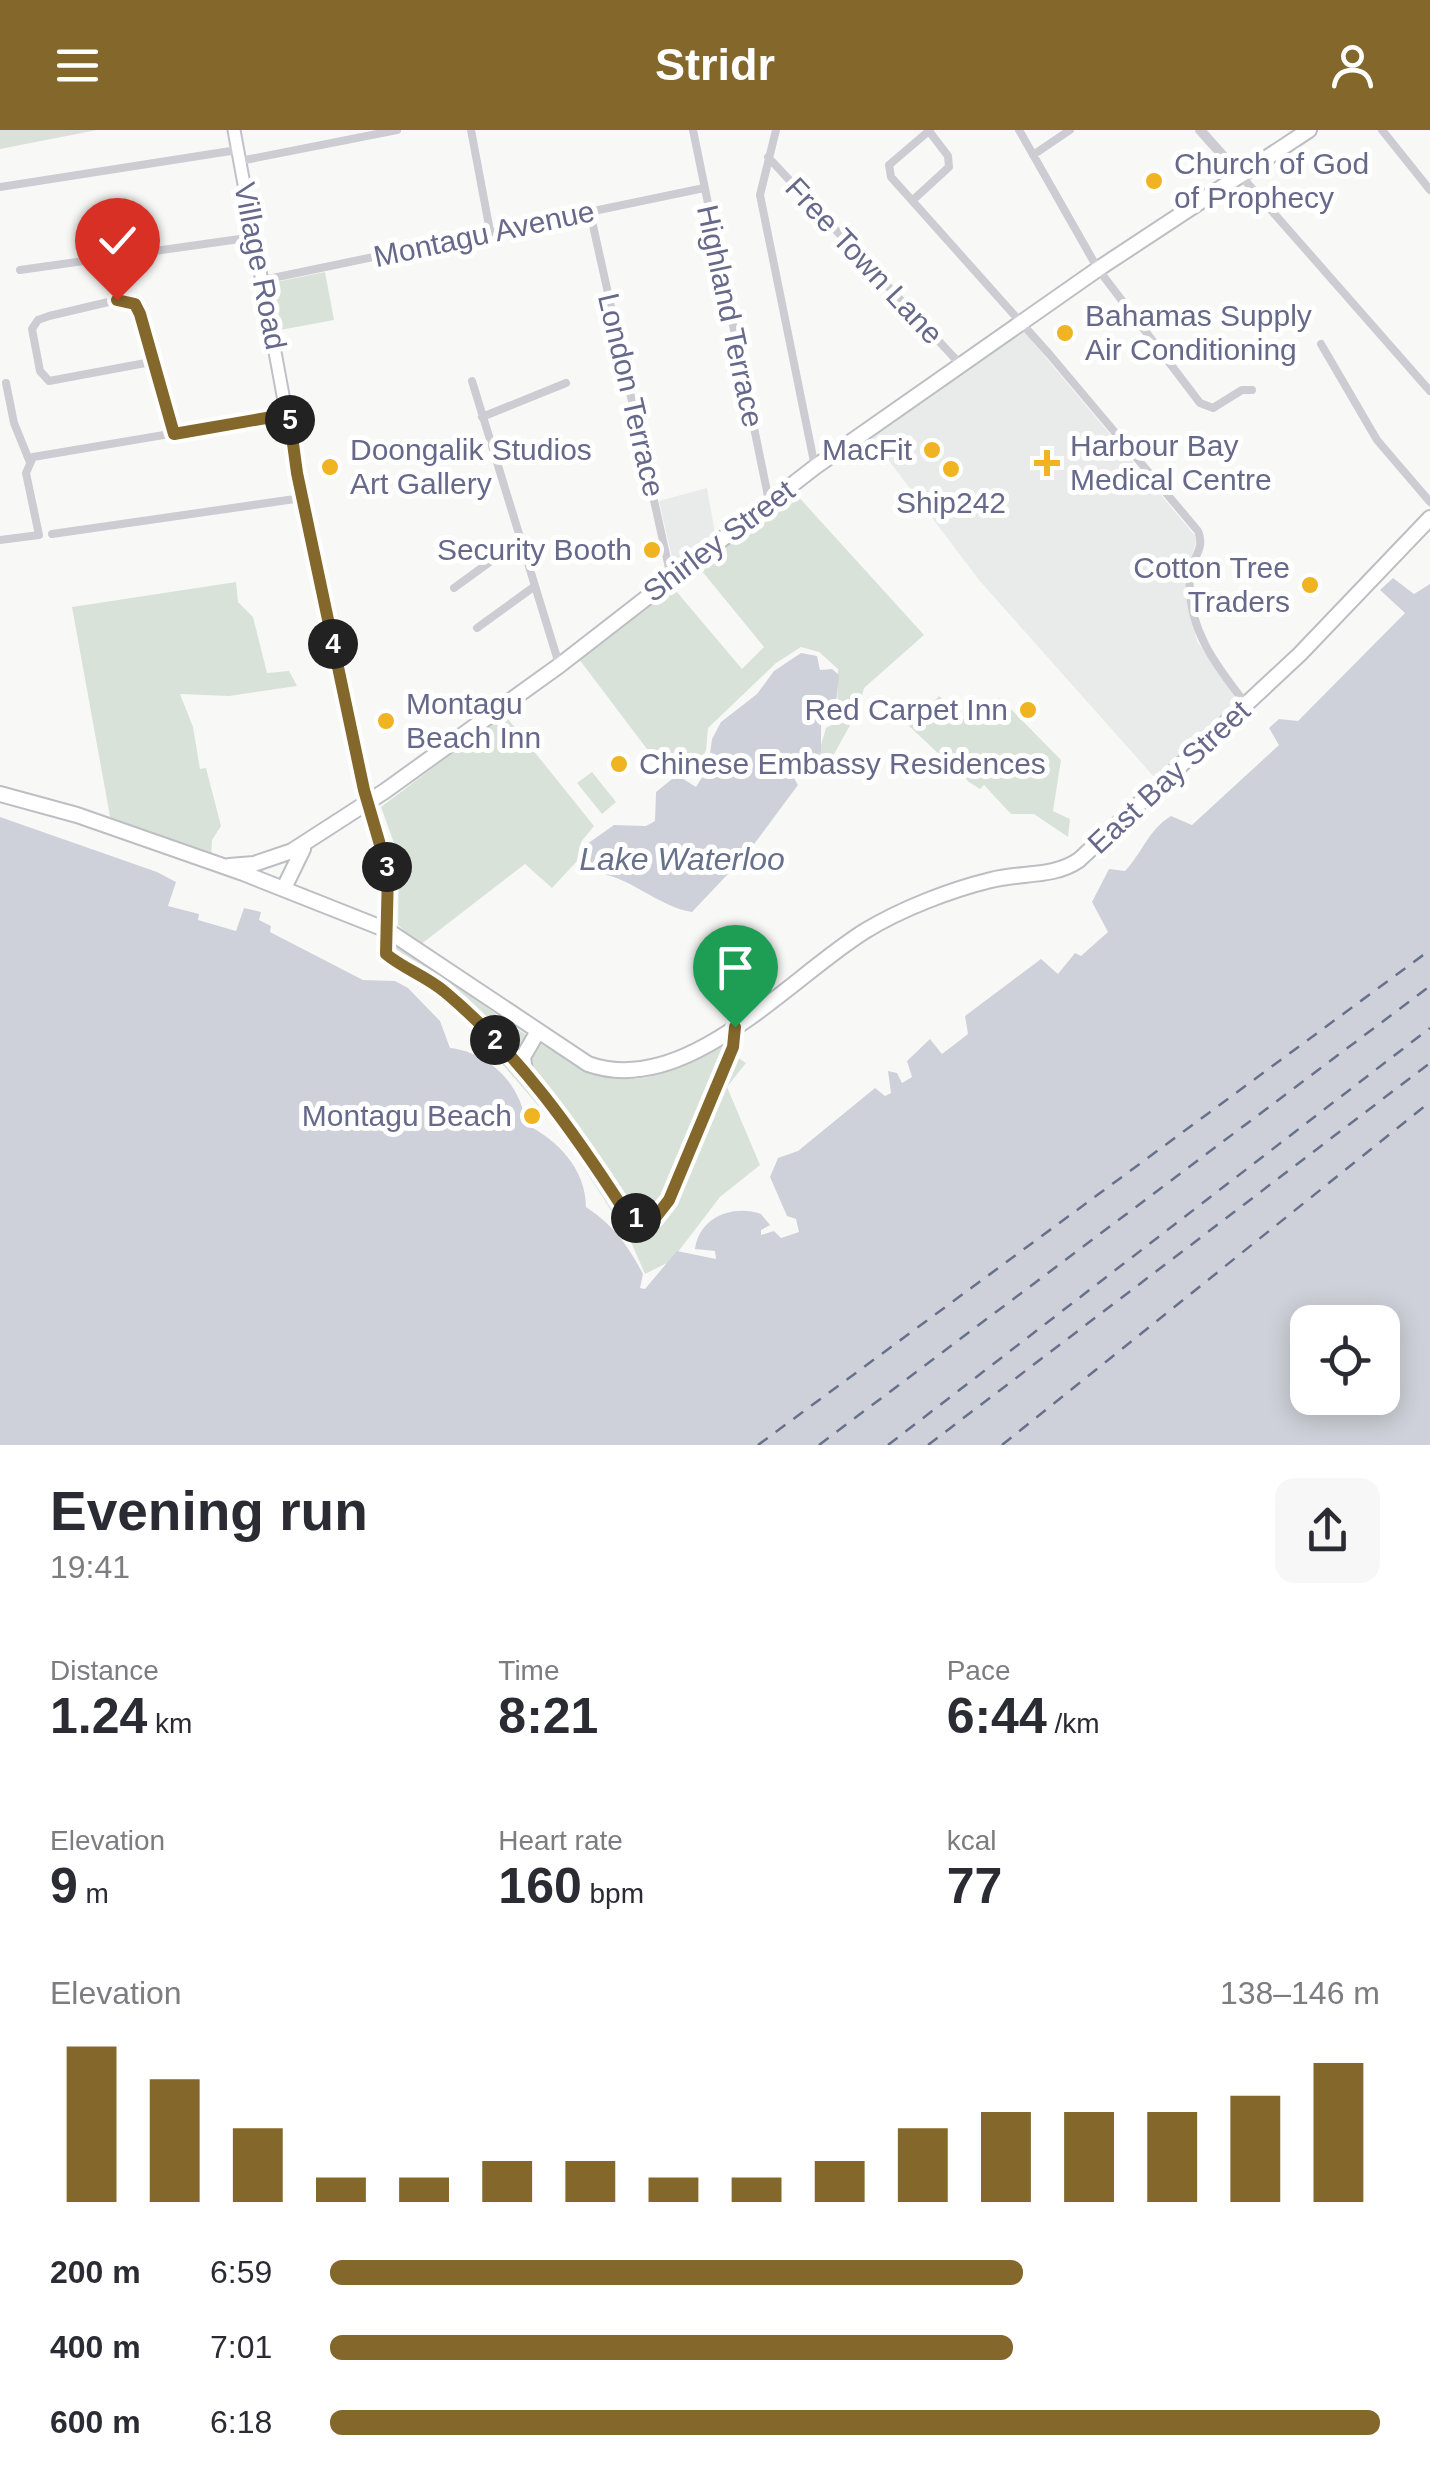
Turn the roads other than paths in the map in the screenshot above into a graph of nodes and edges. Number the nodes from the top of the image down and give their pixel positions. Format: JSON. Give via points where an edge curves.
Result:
{"nodes":[{"id":1,"x":234,"y":130,"type":"edge"},
{"id":2,"x":397,"y":130,"type":"edge"},
{"id":3,"x":470,"y":130,"type":"edge"},
{"id":4,"x":693,"y":130,"type":"edge"},
{"id":5,"x":776,"y":130,"type":"edge"},
{"id":6,"x":930,"y":130,"type":"edge"},
{"id":7,"x":1018,"y":130,"type":"edge"},
{"id":8,"x":1070,"y":130,"type":"edge"},
{"id":9,"x":1200,"y":130,"type":"edge"},
{"id":10,"x":1309,"y":130,"type":"edge"},
{"id":11,"x":1382,"y":130,"type":"edge"},
{"id":12,"x":1033,"y":155,"type":"junction"},
{"id":13,"x":239,"y":156,"type":"junction"},
{"id":14,"x":768,"y":157,"type":"junction"},
{"id":15,"x":1242,"y":177,"type":"junction"},
{"id":16,"x":0,"y":188,"type":"edge"},
{"id":17,"x":704,"y":188,"type":"junction"},
{"id":18,"x":1430,"y":190,"type":"edge"},
{"id":19,"x":913,"y":200,"type":"junction"},
{"id":20,"x":590,"y":212,"type":"junction"},
{"id":21,"x":490,"y":231,"type":"junction"},
{"id":22,"x":254,"y":237,"type":"junction"},
{"id":23,"x":1098,"y":269,"type":"junction"},
{"id":24,"x":20,"y":270,"type":"dead end"},
{"id":25,"x":263,"y":280,"type":"junction"},
{"id":26,"x":1020,"y":323,"type":"junction"},
{"id":27,"x":1321,"y":344,"type":"dead end"},
{"id":28,"x":151,"y":362,"type":"junction"},
{"id":29,"x":961,"y":364,"type":"junction"},
{"id":30,"x":472,"y":381,"type":"dead end"},
{"id":31,"x":6,"y":383,"type":"dead end"},
{"id":32,"x":566,"y":383,"type":"dead end"},
{"id":33,"x":1252,"y":390,"type":"dead end"},
{"id":34,"x":1430,"y":391,"type":"edge"},
{"id":35,"x":289,"y":414,"type":"junction"},
{"id":36,"x":482,"y":418,"type":"junction"},
{"id":37,"x":174,"y":434,"type":"junction"},
{"id":38,"x":29,"y":460,"type":"junction"},
{"id":39,"x":815,"y":467,"type":"junction"},
{"id":40,"x":302,"y":498,"type":"junction"},
{"id":41,"x":769,"y":501,"type":"junction"},
{"id":42,"x":1430,"y":502,"type":"edge"},
{"id":43,"x":1430,"y":518,"type":"edge"},
{"id":44,"x":52,"y":534,"type":"dead end"},
{"id":45,"x":0,"y":540,"type":"edge"},
{"id":46,"x":520,"y":540,"type":"junction"},
{"id":47,"x":671,"y":578,"type":"junction"},
{"id":48,"x":535,"y":586,"type":"junction"},
{"id":49,"x":454,"y":588,"type":"dead end"},
{"id":50,"x":476,"y":628,"type":"dead end"},
{"id":51,"x":560,"y":665,"type":"junction"},
{"id":52,"x":1246,"y":704,"type":"junction"},
{"id":53,"x":0,"y":794,"type":"edge"},
{"id":54,"x":368,"y":802,"type":"junction"},
{"id":55,"x":309,"y":843,"type":"junction"},
{"id":56,"x":223,"y":867,"type":"junction"},
{"id":57,"x":284,"y":888,"type":"junction"},
{"id":58,"x":387,"y":930,"type":"junction"},
{"id":59,"x":735,"y":1027,"type":"junction"},
{"id":60,"x":538,"y":1033,"type":"junction"},
{"id":61,"x":526,"y":1072,"type":"junction"}],
"edges":[{"from":1,"to":13,"type":"main road","name":"Village Road"},
{"from":2,"to":13,"type":"street"},
{"from":3,"to":21,"type":"street"},
{"from":4,"to":17,"type":"street","name":"Highland Terrace"},
{"from":5,"to":14,"type":"street"},
{"from":6,"to":19,"type":"street","via":[[949,166]]},
{"from":6,"to":19,"type":"street","via":[[889,165],[891,177]]},
{"from":7,"to":12,"type":"street"},
{"from":8,"to":12,"type":"street"},
{"from":9,"to":15,"type":"street"},
{"from":10,"to":15,"type":"highway","name":"Shirley Street"},
{"from":11,"to":18,"type":"street"},
{"from":12,"to":23,"type":"street"},
{"from":13,"to":16,"type":"street"},
{"from":13,"to":22,"type":"main road","name":"Village Road"},
{"from":14,"to":29,"type":"street","name":"Free Town Lane"},
{"from":14,"to":39,"type":"street","via":[[760,194]]},
{"from":15,"to":23,"type":"highway","name":"Shirley Street"},
{"from":15,"to":34,"type":"street"},
{"from":17,"to":20,"type":"street","name":"Montagu Avenue"},
{"from":17,"to":41,"type":"street","name":"Highland Terrace"},
{"from":19,"to":26,"type":"street"},
{"from":20,"to":21,"type":"street","name":"Montagu Avenue"},
{"from":20,"to":47,"type":"street","name":"London Terrace"},
{"from":21,"to":25,"type":"street","name":"Montagu Avenue"},
{"from":22,"to":24,"type":"street"},
{"from":22,"to":25,"type":"main road","name":"Village Road"},
{"from":23,"to":26,"type":"highway","name":"Shirley Street"},
{"from":23,"to":33,"type":"street","via":[[1200,402],[1212,408]]},
{"from":25,"to":35,"type":"main road","name":"Village Road"},
{"from":26,"to":29,"type":"highway","name":"Shirley Street"},
{"from":26,"to":52,"type":"street","via":[[1198,531],[1202,545],[1190,576],[1199,638]]},
{"from":27,"to":42,"type":"street","via":[[1378,440]]},
{"from":28,"to":28,"type":"street","via":[[49,382],[40,371],[32,329],[49,316],[129,301],[140,314]]},
{"from":28,"to":37,"type":"street"},
{"from":29,"to":39,"type":"highway","name":"Shirley Street"},
{"from":30,"to":36,"type":"street"},
{"from":31,"to":38,"type":"street"},
{"from":32,"to":36,"type":"street"},
{"from":35,"to":37,"type":"street"},
{"from":35,"to":40,"type":"main road","name":"Village Road"},
{"from":36,"to":46,"type":"street"},
{"from":37,"to":38,"type":"street"},
{"from":38,"to":45,"type":"street","via":[[39,535]]},
{"from":39,"to":41,"type":"highway","name":"Shirley Street"},
{"from":40,"to":44,"type":"street"},
{"from":40,"to":54,"type":"main road","name":"Village Road"},
{"from":41,"to":47,"type":"highway","name":"Shirley Street"},
{"from":43,"to":52,"type":"highway","name":"East Bay Street"},
{"from":46,"to":48,"type":"street"},
{"from":46,"to":49,"type":"street"},
{"from":47,"to":51,"type":"highway","name":"Shirley Street"},
{"from":48,"to":50,"type":"street"},
{"from":48,"to":51,"type":"street"},
{"from":51,"to":54,"type":"highway","name":"Shirley Street"},
{"from":52,"to":59,"type":"highway","name":"East Bay Street","via":[[1067,868],[986,881],[880,922]]},
{"from":53,"to":56,"type":"highway","name":"East Bay Street"},
{"from":54,"to":55,"type":"highway","name":"Shirley Street"},
{"from":54,"to":58,"type":"main road","name":"Village Road","via":[[388,872]]},
{"from":55,"to":56,"type":"highway","name":"Shirley Street","via":[[254,864]]},
{"from":55,"to":57,"type":"highway"},
{"from":56,"to":57,"type":"highway","name":"East Bay Street"},
{"from":57,"to":58,"type":"highway","name":"East Bay Street"},
{"from":58,"to":60,"type":"highway","name":"East Bay Street"},
{"from":58,"to":61,"type":"street","via":[[386,954],[447,993]]},
{"from":59,"to":60,"type":"highway","name":"East Bay Street","via":[[672,1062],[636,1072],[588,1064]]},
{"from":59,"to":61,"type":"street","via":[[733,1047],[674,1190],[664,1210],[645,1220],[626,1213]]},
{"from":60,"to":61,"type":"highway","via":[[523,1057]]}]}
